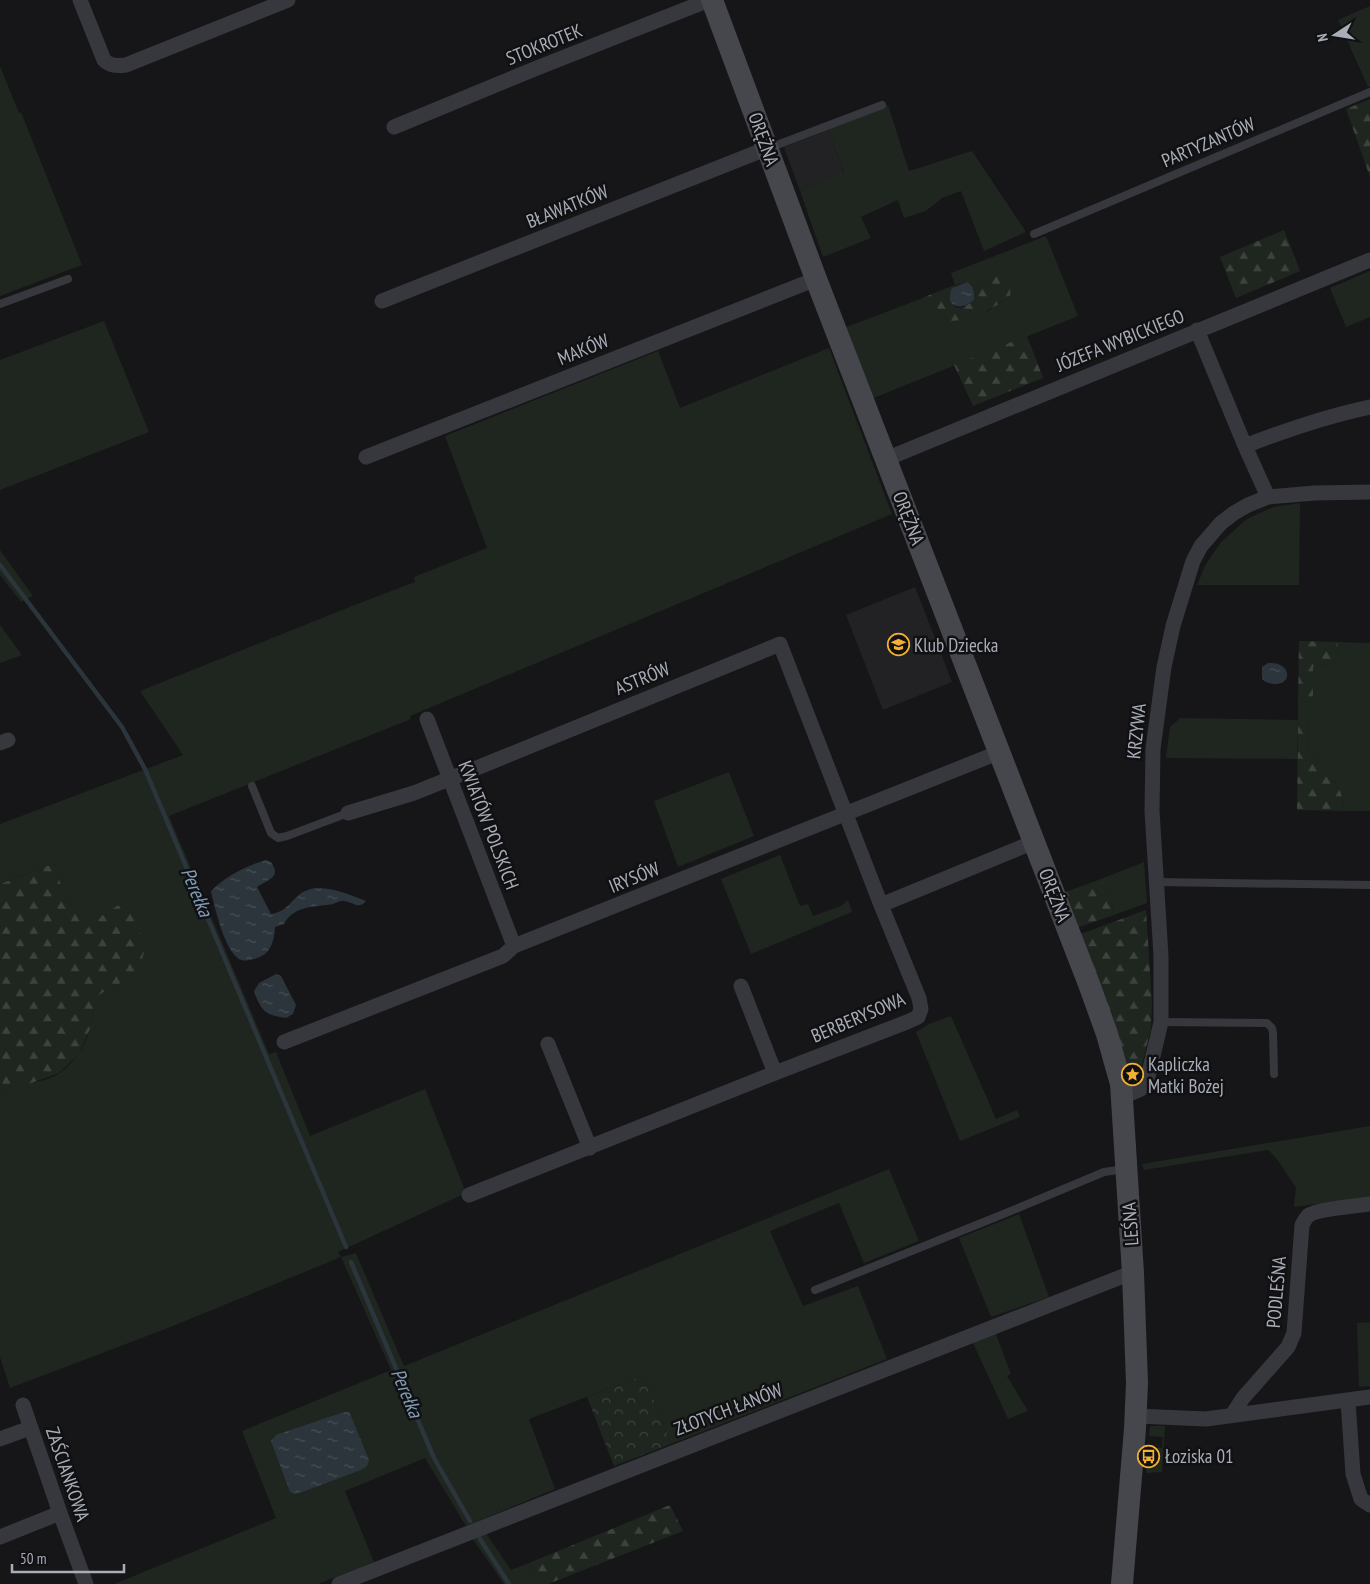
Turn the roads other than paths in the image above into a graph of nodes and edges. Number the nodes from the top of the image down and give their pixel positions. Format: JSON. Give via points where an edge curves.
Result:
{"nodes":[{"id":1,"x":80,"y":0,"type":"edge"},
{"id":2,"x":288,"y":0,"type":"edge"},
{"id":3,"x":711,"y":0,"type":"edge"},
{"id":4,"x":1370,"y":92,"type":"edge"},
{"id":5,"x":882,"y":105,"type":"dead end"},
{"id":6,"x":394,"y":127,"type":"dead end"},
{"id":7,"x":768,"y":148,"type":"junction"},
{"id":8,"x":1034,"y":234,"type":"dead end"},
{"id":9,"x":1370,"y":260,"type":"edge"},
{"id":10,"x":68,"y":279,"type":"dead end"},
{"id":11,"x":816,"y":279,"type":"junction"},
{"id":12,"x":382,"y":301,"type":"dead end"},
{"id":13,"x":0,"y":304,"type":"edge"},
{"id":14,"x":1197,"y":330,"type":"junction"},
{"id":15,"x":1370,"y":407,"type":"edge"},
{"id":16,"x":1245,"y":446,"type":"junction"},
{"id":17,"x":366,"y":457,"type":"dead end"},
{"id":18,"x":886,"y":459,"type":"junction"},
{"id":19,"x":1370,"y":492,"type":"edge"},
{"id":20,"x":1268,"y":497,"type":"junction"},
{"id":21,"x":427,"y":719,"type":"dead end"},
{"id":22,"x":1000,"y":752,"type":"junction"},
{"id":23,"x":450,"y":778,"type":"junction"},
{"id":24,"x":252,"y":786,"type":"dead end"},
{"id":25,"x":348,"y":813,"type":"joint"},
{"id":26,"x":846,"y":813,"type":"junction"},
{"id":27,"x":1034,"y":842,"type":"junction"},
{"id":28,"x":1156,"y":882,"type":"junction"},
{"id":29,"x":1370,"y":885,"type":"edge"},
{"id":30,"x":881,"y":905,"type":"junction"},
{"id":31,"x":514,"y":946,"type":"junction"},
{"id":32,"x":741,"y":986,"type":"dead end"},
{"id":33,"x":1161,"y":1022,"type":"junction"},
{"id":34,"x":1107,"y":1034,"type":"joint"},
{"id":35,"x":284,"y":1042,"type":"dead end"},
{"id":36,"x":548,"y":1044,"type":"dead end"},
{"id":37,"x":775,"y":1073,"type":"junction"},
{"id":38,"x":1274,"y":1074,"type":"dead end"},
{"id":39,"x":1122,"y":1094,"type":"junction"},
{"id":40,"x":590,"y":1148,"type":"junction"},
{"id":41,"x":1126,"y":1169,"type":"junction"},
{"id":42,"x":469,"y":1195,"type":"dead end"},
{"id":43,"x":1370,"y":1204,"type":"edge"},
{"id":44,"x":1133,"y":1273,"type":"junction"},
{"id":45,"x":815,"y":1290,"type":"dead end"},
{"id":46,"x":1370,"y":1398,"type":"edge"},
{"id":47,"x":1348,"y":1401,"type":"junction"},
{"id":48,"x":22,"y":1405,"type":"dead end"},
{"id":49,"x":1232,"y":1415,"type":"junction"},
{"id":50,"x":1136,"y":1416,"type":"junction"},
{"id":51,"x":30,"y":1428,"type":"junction"},
{"id":52,"x":0,"y":1439,"type":"edge"},
{"id":53,"x":1370,"y":1505,"type":"edge"},
{"id":54,"x":60,"y":1513,"type":"junction"},
{"id":55,"x":0,"y":1537,"type":"edge"},
{"id":56,"x":86,"y":1584,"type":"edge"},
{"id":57,"x":339,"y":1584,"type":"edge"},
{"id":58,"x":1122,"y":1584,"type":"edge"}],
"edges":[{"from":1,"to":2,"type":"street","via":[[104,60],[114,66],[126,65]]},
{"from":3,"to":6,"type":"street","name":"STOKROTEK"},
{"from":3,"to":7,"type":"street","name":"ORĘŻNA"},
{"from":4,"to":8,"type":"lane","name":"PARTYZANTÓW"},
{"from":5,"to":7,"type":"lane"},
{"from":7,"to":11,"type":"street","name":"ORĘŻNA"},
{"from":7,"to":12,"type":"street","name":"BŁAWATKÓW"},
{"from":9,"to":14,"type":"street","name":"JÓZEFA WYBICKIEGO"},
{"from":10,"to":13,"type":"lane"},
{"from":11,"to":17,"type":"street","name":"MAKÓW"},
{"from":11,"to":18,"type":"street","name":"ORĘŻNA"},
{"from":14,"to":16,"type":"street"},
{"from":14,"to":18,"type":"street","name":"JÓZEFA WYBICKIEGO"},
{"from":15,"to":16,"type":"street","via":[[1313,421]]},
{"from":16,"to":20,"type":"street"},
{"from":18,"to":22,"type":"street","name":"ORĘŻNA"},
{"from":19,"to":20,"type":"street","name":"KRZYWA"},
{"from":20,"to":28,"type":"street","name":"KRZYWA","via":[[1248,505],[1221,523],[1204,542],[1188,574],[1164,667],[1153,749]]},
{"from":21,"to":23,"type":"street","name":"KWIATÓW POLSKICH"},
{"from":22,"to":26,"type":"street","name":"IRYSÓW"},
{"from":22,"to":27,"type":"street","name":"ORĘŻNA"},
{"from":23,"to":25,"type":"street","name":"ASTRÓW"},
{"from":23,"to":26,"type":"street","name":"ASTRÓW","via":[[780,644]]},
{"from":23,"to":31,"type":"street","name":"KWIATÓW POLSKICH"},
{"from":24,"to":25,"type":"lane","via":[[271,834],[278,838]]},
{"from":26,"to":30,"type":"street"},
{"from":26,"to":31,"type":"street","name":"IRYSÓW"},
{"from":27,"to":30,"type":"street"},
{"from":27,"to":34,"type":"street","name":"ORĘŻNA"},
{"from":28,"to":29,"type":"lane"},
{"from":28,"to":33,"type":"street","name":"KRZYWA"},
{"from":30,"to":37,"type":"street","name":"BERBERYSOWA","via":[[919,998],[922,1009],[918,1017]]},
{"from":31,"to":35,"type":"street","name":"IRYSÓW","via":[[502,956]]},
{"from":32,"to":37,"type":"street"},
{"from":33,"to":38,"type":"lane","via":[[1267,1023],[1273,1033]]},
{"from":33,"to":39,"type":"street","name":"KRZYWA","via":[[1148,1081],[1141,1089]]},
{"from":34,"to":39,"type":"street","name":"LEŚNA"},
{"from":36,"to":40,"type":"street"},
{"from":37,"to":40,"type":"street","name":"BERBERYSOWA"},
{"from":39,"to":41,"type":"street","name":"LEŚNA"},
{"from":40,"to":42,"type":"street","name":"BERBERYSOWA"},
{"from":41,"to":44,"type":"street","name":"LEŚNA"},
{"from":41,"to":45,"type":"lane","via":[[1104,1172]]},
{"from":43,"to":49,"type":"street","name":"PODLEŚNA","via":[[1320,1211],[1309,1214],[1305,1219],[1292,1340]]},
{"from":44,"to":50,"type":"street","name":"LEŚNA"},
{"from":44,"to":57,"type":"street","name":"ZŁOTYCH ŁANÓW"},
{"from":46,"to":47,"type":"street"},
{"from":47,"to":49,"type":"street"},
{"from":47,"to":53,"type":"street","via":[[1353,1474],[1361,1499]]},
{"from":48,"to":51,"type":"street","name":"ZAŚCIANKOWA"},
{"from":49,"to":50,"type":"street","via":[[1206,1419]]},
{"from":50,"to":58,"type":"street","name":"LEŚNA"},
{"from":51,"to":52,"type":"street"},
{"from":51,"to":54,"type":"street","name":"ZAŚCIANKOWA"},
{"from":54,"to":55,"type":"street"},
{"from":54,"to":56,"type":"street","name":"ZAŚCIANKOWA"}]}
